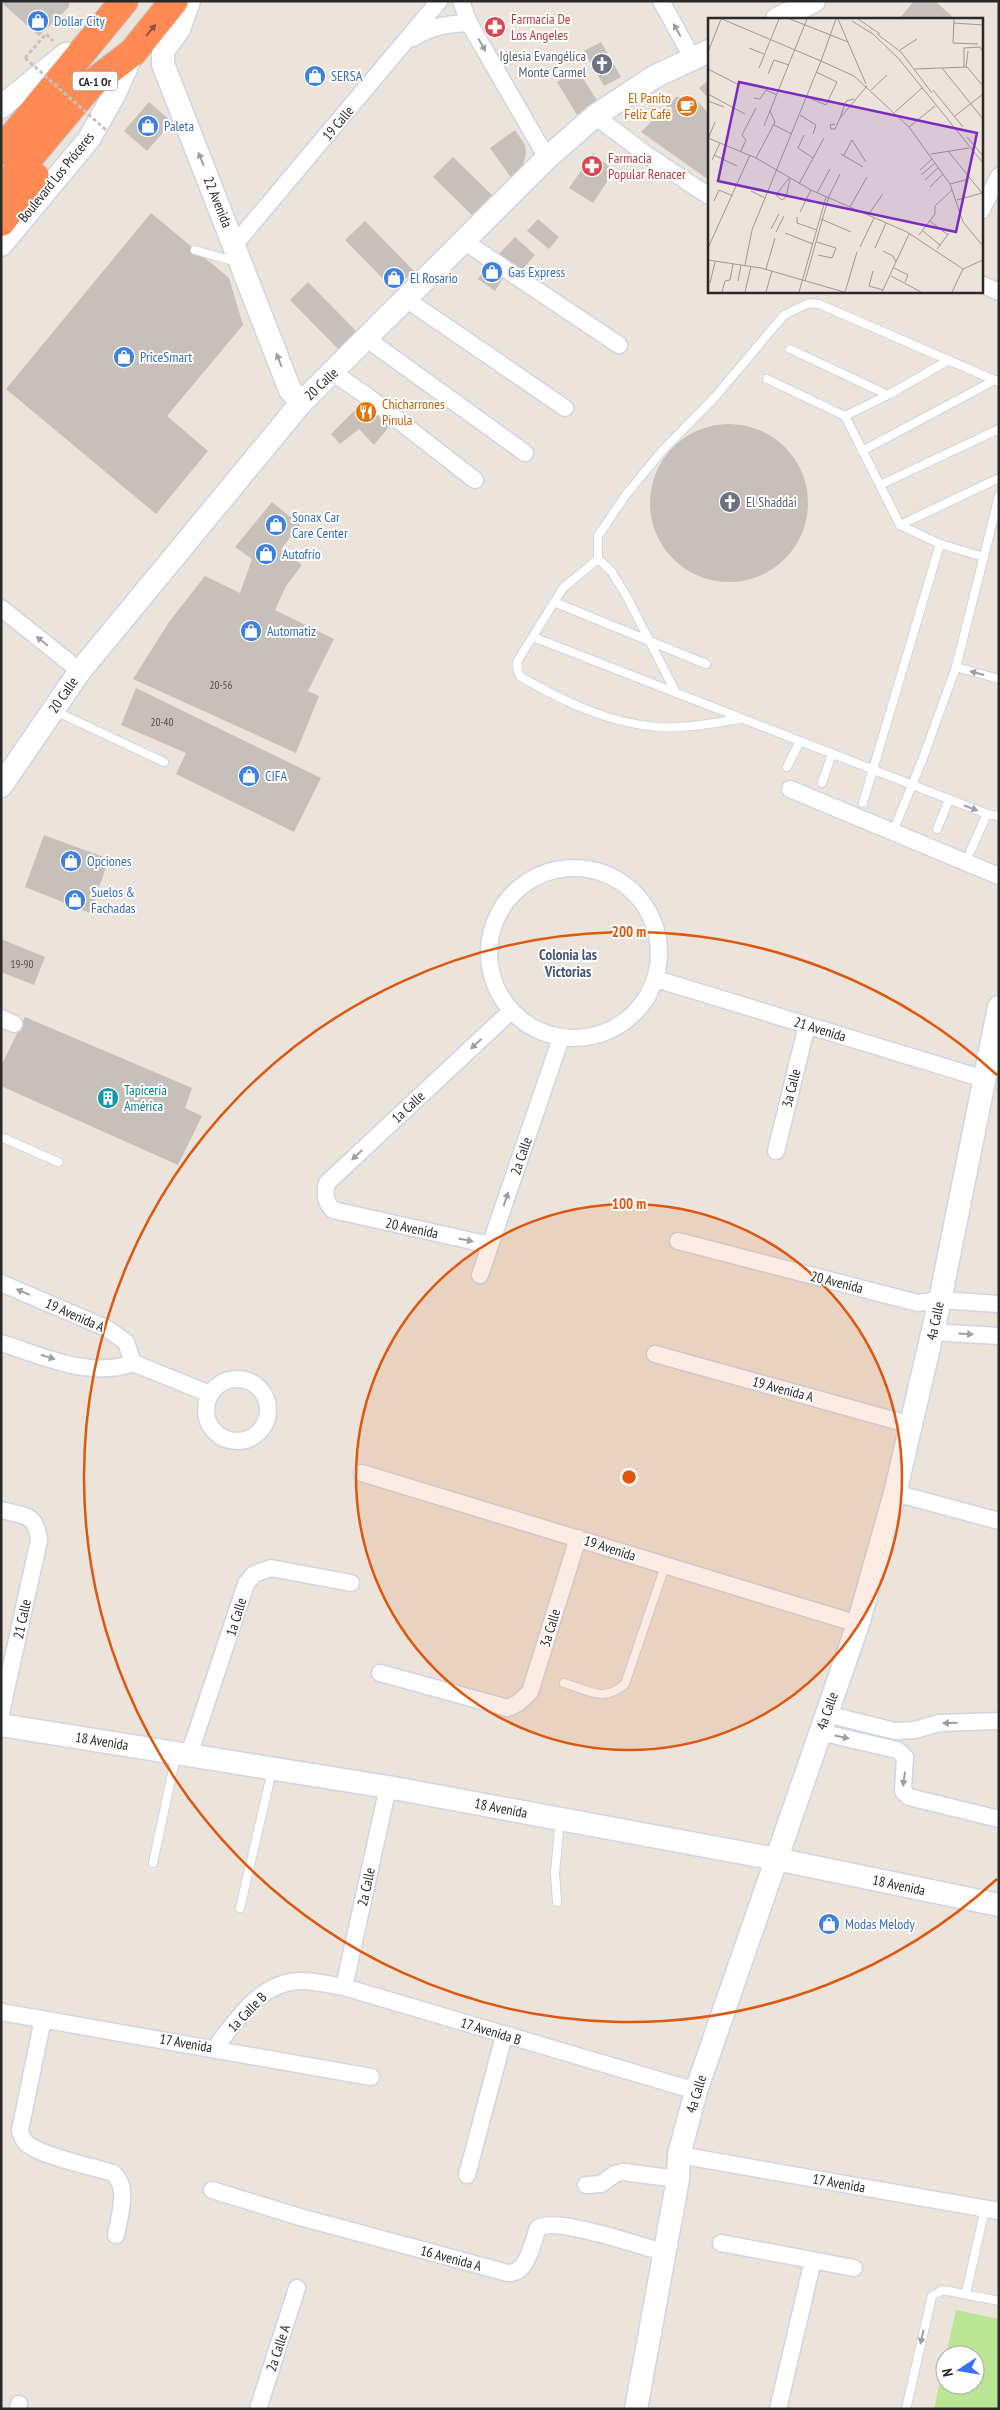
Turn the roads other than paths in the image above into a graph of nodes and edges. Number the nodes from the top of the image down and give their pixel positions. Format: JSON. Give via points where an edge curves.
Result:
{"nodes":[{"id":1,"x":174,"y":1,"type":"edge"},
{"id":2,"x":189,"y":1,"type":"edge"},
{"id":3,"x":439,"y":1,"type":"edge"},
{"id":4,"x":461,"y":1,"type":"edge"},
{"id":5,"x":661,"y":1,"type":"edge"},
{"id":6,"x":814,"y":1,"type":"edge"},
{"id":7,"x":109,"y":13,"type":"edge"},
{"id":8,"x":779,"y":18,"type":"edge"},
{"id":9,"x":469,"y":23,"type":"junction"},
{"id":10,"x":407,"y":42,"type":"junction"},
{"id":11,"x":59,"y":46,"type":"junction"},
{"id":12,"x":132,"y":52,"type":"junction"},
{"id":13,"x":701,"y":55,"type":"edge"},
{"id":14,"x":1,"y":107,"type":"edge"},
{"id":15,"x":595,"y":116,"type":"junction"},
{"id":16,"x":1,"y":128,"type":"edge"},
{"id":17,"x":1,"y":151,"type":"edge"},
{"id":18,"x":547,"y":158,"type":"junction"},
{"id":19,"x":999,"y":176,"type":"edge"},
{"id":20,"x":1,"y":191,"type":"edge"},
{"id":21,"x":708,"y":195,"type":"edge"},
{"id":22,"x":982,"y":209,"type":"edge"},
{"id":23,"x":1,"y":222,"type":"edge"},
{"id":24,"x":465,"y":242,"type":"junction"},
{"id":25,"x":1,"y":245,"type":"edge"},
{"id":26,"x":195,"y":250,"type":"dead end"},
{"id":27,"x":239,"y":254,"type":"junction"},
{"id":28,"x":982,"y":284,"type":"edge"},
{"id":29,"x":999,"y":292,"type":"edge"},
{"id":30,"x":406,"y":299,"type":"junction"},
{"id":31,"x":367,"y":339,"type":"junction"},
{"id":32,"x":619,"y":345,"type":"dead end"},
{"id":33,"x":790,"y":349,"type":"dead end"},
{"id":34,"x":949,"y":360,"type":"junction"},
{"id":35,"x":333,"y":373,"type":"junction"},
{"id":36,"x":767,"y":379,"type":"dead end"},
{"id":37,"x":997,"y":381,"type":"edge"},
{"id":38,"x":888,"y":395,"type":"junction"},
{"id":39,"x":301,"y":403,"type":"junction"},
{"id":40,"x":565,"y":408,"type":"dead end"},
{"id":41,"x":845,"y":416,"type":"junction"},
{"id":42,"x":999,"y":429,"type":"edge"},
{"id":43,"x":862,"y":451,"type":"junction"},
{"id":44,"x":525,"y":453,"type":"dead end"},
{"id":45,"x":999,"y":478,"type":"edge"},
{"id":46,"x":474,"y":480,"type":"dead end"},
{"id":47,"x":880,"y":485,"type":"junction"},
{"id":48,"x":999,"y":496,"type":"edge"},
{"id":49,"x":900,"y":526,"type":"junction"},
{"id":50,"x":940,"y":544,"type":"junction"},
{"id":51,"x":984,"y":557,"type":"junction"},
{"id":52,"x":598,"y":559,"type":"junction"},
{"id":53,"x":554,"y":602,"type":"junction"},
{"id":54,"x":1,"y":608,"type":"edge"},
{"id":55,"x":533,"y":637,"type":"junction"},
{"id":56,"x":648,"y":640,"type":"junction"},
{"id":57,"x":706,"y":664,"type":"dead end"},
{"id":58,"x":956,"y":667,"type":"junction"},
{"id":59,"x":80,"y":671,"type":"junction"},
{"id":60,"x":999,"y":679,"type":"edge"},
{"id":61,"x":676,"y":693,"type":"junction"},
{"id":62,"x":53,"y":710,"type":"junction"},
{"id":63,"x":741,"y":718,"type":"junction"},
{"id":64,"x":800,"y":742,"type":"junction"},
{"id":65,"x":832,"y":754,"type":"junction"},
{"id":66,"x":164,"y":762,"type":"dead end"},
{"id":67,"x":787,"y":767,"type":"dead end"},
{"id":68,"x":874,"y":770,"type":"junction"},
{"id":69,"x":822,"y":783,"type":"dead end"},
{"id":70,"x":912,"y":785,"type":"junction"},
{"id":71,"x":1,"y":786,"type":"edge"},
{"id":72,"x":790,"y":788,"type":"dead end"},
{"id":73,"x":949,"y":800,"type":"junction"},
{"id":74,"x":863,"y":803,"type":"dead end"},
{"id":75,"x":987,"y":814,"type":"junction"},
{"id":76,"x":999,"y":816,"type":"edge"},
{"id":77,"x":897,"y":822,"type":"dead end"},
{"id":78,"x":937,"y":829,"type":"dead end"},
{"id":79,"x":970,"y":852,"type":"dead end"},
{"id":80,"x":999,"y":876,"type":"edge"},
{"id":81,"x":656,"y":979,"type":"junction"},
{"id":82,"x":999,"y":1007,"type":"edge"},
{"id":83,"x":511,"y":1011,"type":"junction"},
{"id":84,"x":807,"y":1025,"type":"junction"},
{"id":85,"x":561,"y":1038,"type":"junction"},
{"id":86,"x":984,"y":1079,"type":"junction"},
{"id":87,"x":1,"y":1137,"type":"edge"},
{"id":88,"x":776,"y":1150,"type":"dead end"},
{"id":89,"x":58,"y":1162,"type":"dead end"},
{"id":90,"x":333,"y":1210,"type":"joint"},
{"id":91,"x":678,"y":1241,"type":"dead end"},
{"id":92,"x":490,"y":1245,"type":"junction"},
{"id":93,"x":480,"y":1275,"type":"dead end"},
{"id":94,"x":1,"y":1283,"type":"edge"},
{"id":95,"x":940,"y":1300,"type":"junction"},
{"id":96,"x":999,"y":1304,"type":"edge"},
{"id":97,"x":933,"y":1332,"type":"junction"},
{"id":98,"x":999,"y":1336,"type":"edge"},
{"id":99,"x":1,"y":1343,"type":"edge"},
{"id":100,"x":654,"y":1354,"type":"dead end"},
{"id":101,"x":133,"y":1363,"type":"junction"},
{"id":102,"x":210,"y":1394,"type":"dead end"},
{"id":103,"x":911,"y":1425,"type":"junction"},
{"id":104,"x":362,"y":1473,"type":"dead end"},
{"id":105,"x":896,"y":1493,"type":"junction"},
{"id":106,"x":1,"y":1510,"type":"edge"},
{"id":107,"x":999,"y":1520,"type":"edge"},
{"id":108,"x":578,"y":1538,"type":"junction"},
{"id":109,"x":666,"y":1566,"type":"junction"},
{"id":110,"x":351,"y":1583,"type":"dead end"},
{"id":111,"x":858,"y":1624,"type":"junction"},
{"id":112,"x":380,"y":1673,"type":"dead end"},
{"id":113,"x":564,"y":1683,"type":"dead end"},
{"id":114,"x":1,"y":1713,"type":"edge"},
{"id":115,"x":999,"y":1721,"type":"edge"},
{"id":116,"x":823,"y":1723,"type":"junction"},
{"id":117,"x":1,"y":1725,"type":"edge"},
{"id":118,"x":183,"y":1754,"type":"junction"},
{"id":119,"x":273,"y":1768,"type":"junction"},
{"id":120,"x":388,"y":1787,"type":"junction"},
{"id":121,"x":560,"y":1819,"type":"junction"},
{"id":122,"x":999,"y":1819,"type":"edge"},
{"id":123,"x":776,"y":1859,"type":"junction"},
{"id":124,"x":153,"y":1863,"type":"dead end"},
{"id":125,"x":557,"y":1902,"type":"dead end"},
{"id":126,"x":999,"y":1905,"type":"edge"},
{"id":127,"x":240,"y":1908,"type":"dead end"},
{"id":128,"x":284,"y":1983,"type":"joint"},
{"id":129,"x":344,"y":1987,"type":"junction"},
{"id":130,"x":1,"y":2012,"type":"edge"},
{"id":131,"x":43,"y":2019,"type":"junction"},
{"id":132,"x":504,"y":2036,"type":"junction"},
{"id":133,"x":215,"y":2048,"type":"junction"},
{"id":134,"x":370,"y":2077,"type":"dead end"},
{"id":135,"x":696,"y":2091,"type":"junction"},
{"id":136,"x":679,"y":2155,"type":"junction"},
{"id":137,"x":467,"y":2175,"type":"dead end"},
{"id":138,"x":678,"y":2178,"type":"junction"},
{"id":139,"x":586,"y":2185,"type":"dead end"},
{"id":140,"x":212,"y":2190,"type":"dead end"},
{"id":141,"x":992,"y":2210,"type":"edge"},
{"id":142,"x":116,"y":2236,"type":"dead end"},
{"id":143,"x":721,"y":2243,"type":"dead end"},
{"id":144,"x":663,"y":2252,"type":"junction"},
{"id":145,"x":812,"y":2260,"type":"junction"},
{"id":146,"x":854,"y":2268,"type":"dead end"},
{"id":147,"x":297,"y":2288,"type":"dead end"},
{"id":148,"x":966,"y":2293,"type":"junction"},
{"id":149,"x":999,"y":2301,"type":"edge"},
{"id":150,"x":258,"y":2409,"type":"edge"},
{"id":151,"x":636,"y":2409,"type":"edge"},
{"id":152,"x":778,"y":2409,"type":"edge"},
{"id":153,"x":906,"y":2409,"type":"edge"}],
"edges":[{"from":12,"to":1,"type":"highway","name":"Boulevard Los Próceres","number":"CA-1 Or","one_way":true},
{"from":27,"to":2,"type":"street","name":"22 Avenida","one_way":true,"via":[[163,64],[163,52],[179,29]]},
{"from":3,"to":10,"type":"street","name":"19 Calle"},
{"from":4,"to":9,"type":"street"},
{"from":13,"to":5,"type":"street","one_way":true},
{"from":6,"to":8,"type":"street"},
{"from":7,"to":11,"type":"highway"},
{"from":7,"to":17,"type":"highway","number":"CA-1 Or"},
{"from":9,"to":10,"type":"street","via":[[445,24],[426,30]]},
{"from":9,"to":18,"type":"street","one_way":true},
{"from":10,"to":27,"type":"street","name":"19 Calle"},
{"from":11,"to":14,"type":"street"},
{"from":11,"to":16,"type":"highway"},
{"from":12,"to":20,"type":"highway","name":"Boulevard Los Próceres","number":"CA-1 Or","via":[[90,85]]},
{"from":12,"to":23,"type":"highway"},
{"from":12,"to":25,"type":"street","name":"Boulevard Los Próceres","via":[[115,94],[89,139]]},
{"from":13,"to":15,"type":"street","name":"20 Calle","via":[[654,76]]},
{"from":15,"to":18,"type":"street","name":"20 Calle"},
{"from":15,"to":21,"type":"street"},
{"from":18,"to":24,"type":"street","name":"20 Calle"},
{"from":19,"to":22,"type":"street"},
{"from":24,"to":30,"type":"street","name":"20 Calle"},
{"from":24,"to":32,"type":"street"},
{"from":26,"to":27,"type":"lane"},
{"from":39,"to":27,"type":"street","name":"22 Avenida","one_way":true,"via":[[290,390]]},
{"from":28,"to":29,"type":"street"},
{"from":30,"to":31,"type":"street","name":"20 Calle"},
{"from":30,"to":40,"type":"street"},
{"from":31,"to":35,"type":"street","name":"20 Calle"},
{"from":31,"to":44,"type":"street"},
{"from":33,"to":38,"type":"lane"},
{"from":34,"to":37,"type":"lane"},
{"from":34,"to":38,"type":"lane"},
{"from":34,"to":52,"type":"lane","via":[[819,304],[809,303],[784,315],[716,397],[661,452],[625,496],[598,536]]},
{"from":35,"to":39,"type":"street","name":"20 Calle"},
{"from":35,"to":46,"type":"street"},
{"from":36,"to":41,"type":"lane"},
{"from":37,"to":43,"type":"lane"},
{"from":38,"to":41,"type":"lane"},
{"from":39,"to":59,"type":"street","name":"20 Calle"},
{"from":41,"to":43,"type":"lane"},
{"from":42,"to":47,"type":"lane"},
{"from":43,"to":47,"type":"lane"},
{"from":45,"to":49,"type":"lane"},
{"from":47,"to":49,"type":"lane"},
{"from":48,"to":51,"type":"lane"},
{"from":49,"to":50,"type":"lane"},
{"from":50,"to":51,"type":"lane"},
{"from":50,"to":68,"type":"lane"},
{"from":51,"to":58,"type":"lane"},
{"from":52,"to":53,"type":"lane","via":[[563,588]]},
{"from":52,"to":56,"type":"lane","via":[[611,571],[626,594]]},
{"from":53,"to":55,"type":"lane"},
{"from":53,"to":56,"type":"lane"},
{"from":59,"to":54,"type":"street","one_way":true},
{"from":55,"to":61,"type":"lane"},
{"from":55,"to":63,"type":"lane","via":[[517,662],[521,678],[558,698],[614,720],[659,727]]},
{"from":56,"to":57,"type":"lane"},
{"from":56,"to":61,"type":"lane"},
{"from":60,"to":58,"type":"lane","one_way":true},
{"from":58,"to":70,"type":"lane"},
{"from":59,"to":62,"type":"street","name":"20 Calle"},
{"from":61,"to":63,"type":"lane"},
{"from":62,"to":66,"type":"lane"},
{"from":62,"to":71,"type":"street","name":"20 Calle"},
{"from":63,"to":64,"type":"lane"},
{"from":64,"to":65,"type":"lane"},
{"from":64,"to":67,"type":"lane"},
{"from":65,"to":68,"type":"lane"},
{"from":65,"to":69,"type":"lane"},
{"from":68,"to":70,"type":"lane"},
{"from":68,"to":74,"type":"lane"},
{"from":70,"to":73,"type":"lane"},
{"from":70,"to":77,"type":"lane"},
{"from":72,"to":80,"type":"street"},
{"from":73,"to":75,"type":"lane","one_way":true},
{"from":73,"to":78,"type":"lane"},
{"from":75,"to":76,"type":"lane"},
{"from":75,"to":79,"type":"lane"},
{"from":81,"to":83,"type":"street","via":[[659,939],[654,920],[644,903],[614,876],[596,869],[556,868],[537,875],[506,900],[490,936],[489,956],[495,982]]},
{"from":81,"to":84,"type":"street","name":"21 Avenida"},
{"from":81,"to":85,"type":"street","via":[[649,995],[627,1021],[596,1036]]},
{"from":82,"to":86,"type":"street","name":"4a Calle"},
{"from":83,"to":85,"type":"street","via":[[534,1028]]},
{"from":83,"to":90,"type":"street","name":"1a Calle","one_way":true,"via":[[327,1183],[325,1198]]},
{"from":84,"to":86,"type":"street","name":"21 Avenida"},
{"from":84,"to":88,"type":"street","name":"3a Calle"},
{"from":92,"to":85,"type":"street","name":"2a Calle","one_way":true},
{"from":86,"to":95,"type":"street","name":"4a Calle"},
{"from":87,"to":89,"type":"lane"},
{"from":90,"to":92,"type":"street","name":"20 Avenida","one_way":true},
{"from":91,"to":95,"type":"street","name":"20 Avenida","via":[[918,1303]]},
{"from":92,"to":93,"type":"street","name":"2a Calle"},
{"from":101,"to":94,"type":"street","name":"19 Avenida A","one_way":true,"via":[[126,1342],[106,1328]]},
{"from":95,"to":96,"type":"street","name":"20 Avenida"},
{"from":95,"to":97,"type":"street","name":"4a Calle"},
{"from":97,"to":98,"type":"street","one_way":true},
{"from":97,"to":103,"type":"street","name":"4a Calle"},
{"from":99,"to":101,"type":"street","one_way":true,"via":[[98,1370],[117,1369]]},
{"from":100,"to":103,"type":"street","name":"19 Avenida A"},
{"from":101,"to":102,"type":"street"},
{"from":103,"to":105,"type":"street","name":"4a Calle"},
{"from":104,"to":108,"type":"street","name":"19 Avenida"},
{"from":105,"to":107,"type":"street"},
{"from":105,"to":111,"type":"street","name":"4a Calle"},
{"from":106,"to":114,"type":"street","name":"21 Calle","via":[[29,1517],[37,1525],[39,1540]]},
{"from":108,"to":109,"type":"street","name":"19 Avenida"},
{"from":108,"to":112,"type":"street","name":"3a Calle","via":[[530,1692],[518,1703],[508,1708]]},
{"from":109,"to":111,"type":"street","name":"19 Avenida"},
{"from":109,"to":113,"type":"lane","via":[[625,1684],[614,1693],[603,1695]]},
{"from":110,"to":118,"type":"street","name":"1a Calle","via":[[271,1568],[254,1574],[246,1584]]},
{"from":111,"to":116,"type":"street","name":"4a Calle"},
{"from":115,"to":116,"type":"street","one_way":true,"via":[[939,1723],[915,1730],[894,1731]]},
{"from":116,"to":122,"type":"street","one_way":true,"via":[[897,1750],[905,1757],[903,1791],[909,1797]]},
{"from":116,"to":123,"type":"street","name":"4a Calle"},
{"from":117,"to":118,"type":"street","name":"18 Avenida"},
{"from":118,"to":119,"type":"street","name":"18 Avenida"},
{"from":118,"to":124,"type":"lane"},
{"from":119,"to":120,"type":"street","name":"18 Avenida"},
{"from":119,"to":127,"type":"lane"},
{"from":120,"to":121,"type":"street","name":"18 Avenida"},
{"from":120,"to":129,"type":"street","name":"2a Calle"},
{"from":121,"to":123,"type":"street","name":"18 Avenida"},
{"from":121,"to":125,"type":"lane","via":[[555,1873]]},
{"from":123,"to":126,"type":"street","name":"18 Avenida"},
{"from":123,"to":135,"type":"street","name":"4a Calle"},
{"from":128,"to":129,"type":"street","name":"17 Avenida B","via":[[305,1981]]},
{"from":128,"to":133,"type":"street","name":"1a Calle B","via":[[265,1992],[251,2004]]},
{"from":129,"to":132,"type":"street","name":"17 Avenida B"},
{"from":130,"to":131,"type":"street","name":"17 Avenida"},
{"from":131,"to":133,"type":"street","name":"17 Avenida"},
{"from":131,"to":142,"type":"street","via":[[20,2130],[22,2136],[26,2143],[38,2150],[118,2177],[122,2193]]},
{"from":132,"to":135,"type":"street","name":"17 Avenida B"},
{"from":132,"to":137,"type":"street"},
{"from":133,"to":134,"type":"street","name":"17 Avenida"},
{"from":135,"to":136,"type":"street","name":"4a Calle"},
{"from":136,"to":138,"type":"street","name":"4a Calle"},
{"from":136,"to":141,"type":"street","name":"17 Avenida"},
{"from":138,"to":139,"type":"street","via":[[623,2172],[602,2184]]},
{"from":138,"to":144,"type":"street","name":"4a Calle"},
{"from":140,"to":144,"type":"street","name":"16 Avenida A","via":[[514,2274],[522,2269],[538,2228],[548,2223]]},
{"from":141,"to":148,"type":"lane"},
{"from":143,"to":145,"type":"street"},
{"from":144,"to":151,"type":"street","name":"4a Calle"},
{"from":145,"to":146,"type":"street"},
{"from":145,"to":152,"type":"street"},
{"from":147,"to":150,"type":"street","name":"2a Calle A"},
{"from":148,"to":149,"type":"lane"},
{"from":148,"to":153,"type":"lane","one_way":true,"via":[[943,2290],[932,2296]]}]}
